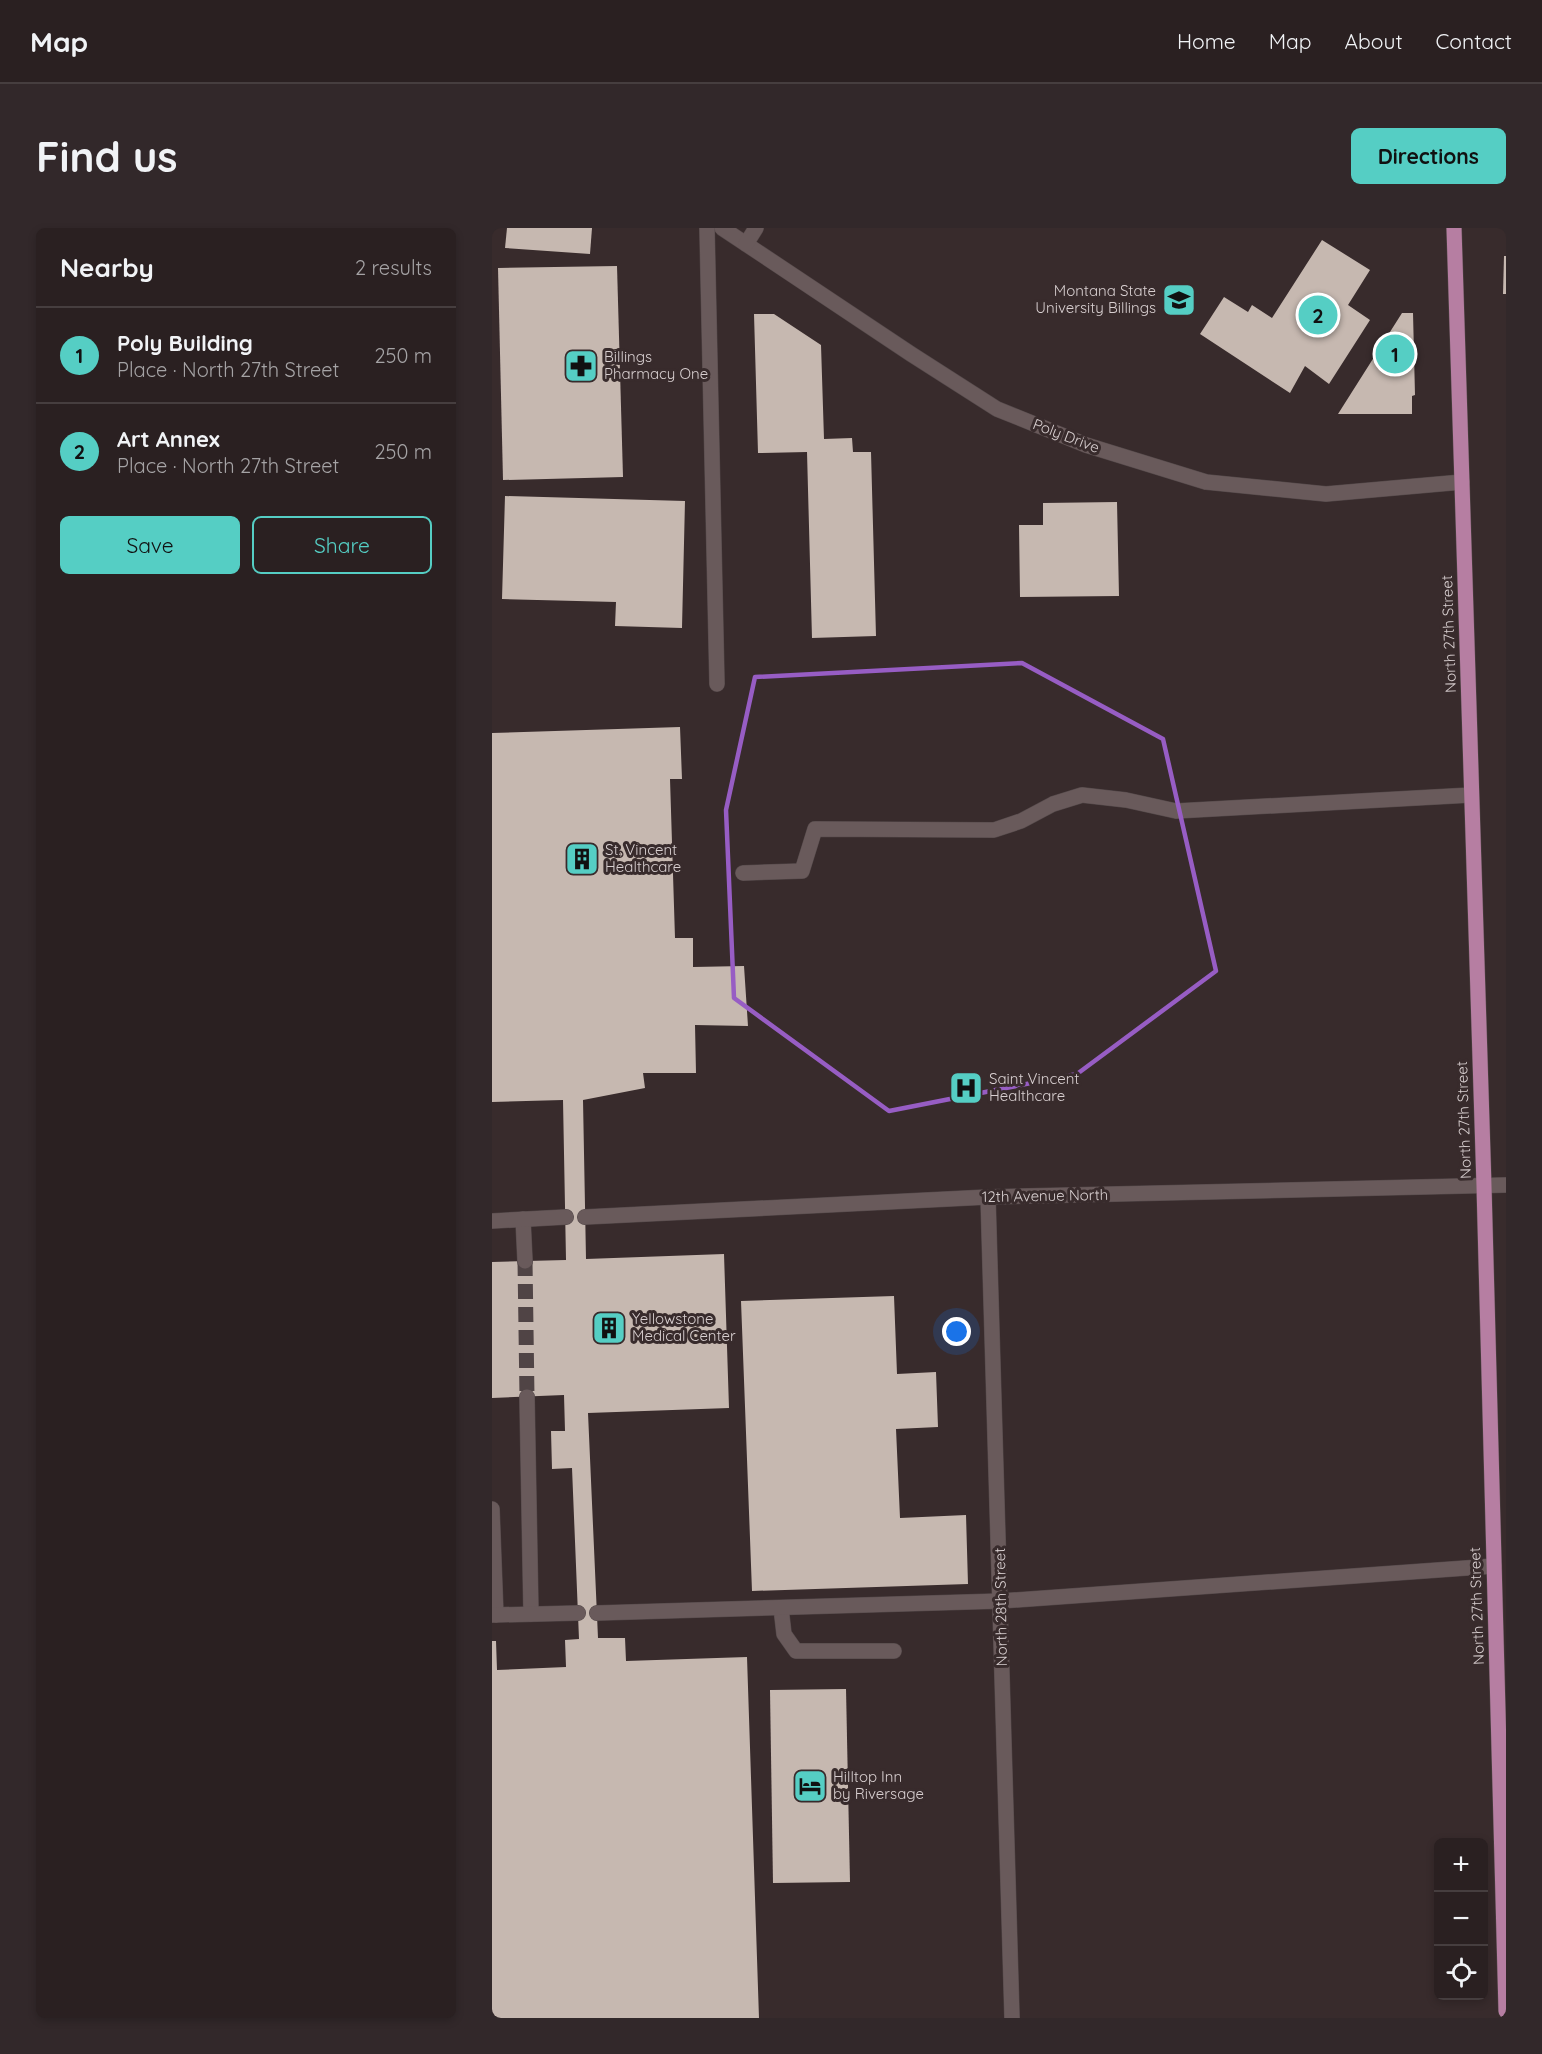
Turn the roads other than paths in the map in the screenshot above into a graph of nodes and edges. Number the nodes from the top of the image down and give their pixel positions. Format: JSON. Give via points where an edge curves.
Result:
{"nodes":[{"id":1,"x":707,"y":228,"type":"edge"},
{"id":2,"x":722,"y":228,"type":"edge"},
{"id":3,"x":756,"y":228,"type":"edge"},
{"id":4,"x":1454,"y":228,"type":"edge"},
{"id":5,"x":746,"y":244,"type":"junction"},
{"id":6,"x":1462,"y":482,"type":"junction"},
{"id":7,"x":717,"y":684,"type":"dead end"},
{"id":8,"x":1472,"y":795,"type":"junction"},
{"id":9,"x":743,"y":873,"type":"dead end"},
{"id":10,"x":1506,"y":1185,"type":"edge"},
{"id":11,"x":1484,"y":1186,"type":"junction"},
{"id":12,"x":988,"y":1197,"type":"junction"},
{"id":13,"x":566,"y":1217,"type":"dead end"},
{"id":14,"x":585,"y":1217,"type":"dead end"},
{"id":15,"x":524,"y":1219,"type":"junction"},
{"id":16,"x":492,"y":1221,"type":"edge"},
{"id":17,"x":525,"y":1261,"type":"tunnel mouth"},
{"id":18,"x":527,"y":1397,"type":"tunnel mouth"},
{"id":19,"x":492,"y":1509,"type":"edge"},
{"id":20,"x":1494,"y":1566,"type":"junction"},
{"id":21,"x":1001,"y":1601,"type":"junction"},
{"id":22,"x":781,"y":1608,"type":"junction"},
{"id":23,"x":578,"y":1613,"type":"dead end"},
{"id":24,"x":597,"y":1613,"type":"dead end"},
{"id":25,"x":531,"y":1614,"type":"junction"},
{"id":26,"x":494,"y":1615,"type":"edge"},
{"id":27,"x":894,"y":1651,"type":"dead end"},
{"id":28,"x":1506,"y":2011,"type":"edge"},
{"id":29,"x":1012,"y":2018,"type":"edge"}],
"edges":[{"from":1,"to":7,"type":"street"},
{"from":2,"to":5,"type":"street","name":"Poly Drive"},
{"from":3,"to":5,"type":"street"},
{"from":4,"to":6,"type":"main road","name":"North 27th Street"},
{"from":5,"to":6,"type":"street","name":"Poly Drive","via":[[997,409],[1086,445],[1206,482],[1326,494]]},
{"from":6,"to":8,"type":"main road","name":"North 27th Street"},
{"from":8,"to":9,"type":"street","via":[[1176,811],[1082,795],[994,830],[815,829],[802,871]]},
{"from":8,"to":11,"type":"main road","name":"North 27th Street"},
{"from":10,"to":11,"type":"street","name":"12th Avenue North"},
{"from":11,"to":12,"type":"street","name":"12th Avenue North"},
{"from":11,"to":20,"type":"main road","name":"North 27th Street"},
{"from":12,"to":14,"type":"street","name":"12th Avenue North"},
{"from":12,"to":21,"type":"street","name":"North 28th Street"},
{"from":13,"to":15,"type":"street"},
{"from":15,"to":16,"type":"street"},
{"from":15,"to":17,"type":"street"},
{"from":18,"to":25,"type":"street"},
{"from":19,"to":26,"type":"street"},
{"from":20,"to":21,"type":"street"},
{"from":20,"to":28,"type":"main road","name":"North 27th Street"},
{"from":21,"to":22,"type":"street"},
{"from":21,"to":29,"type":"street","name":"North 28th Street"},
{"from":22,"to":24,"type":"street"},
{"from":22,"to":27,"type":"street","via":[[784,1634],[796,1651]]},
{"from":23,"to":25,"type":"street"},
{"from":25,"to":26,"type":"street"}]}
